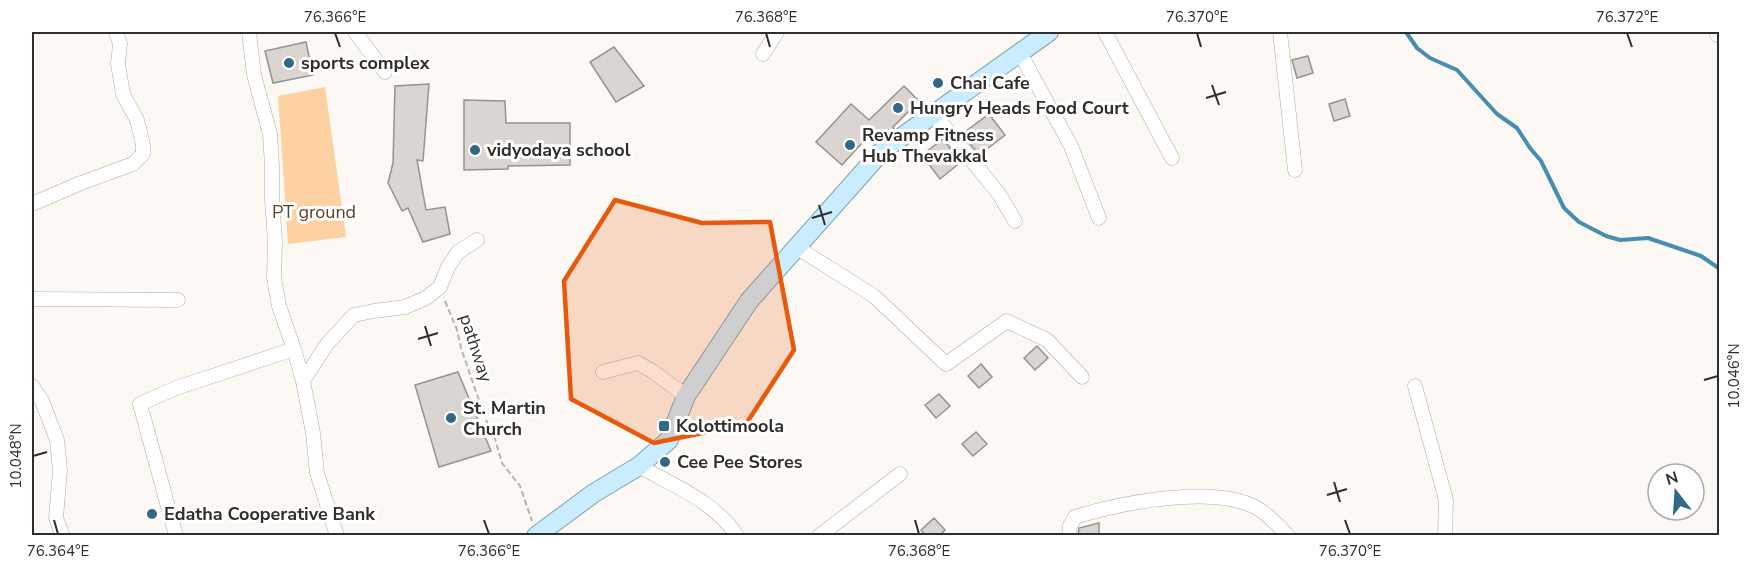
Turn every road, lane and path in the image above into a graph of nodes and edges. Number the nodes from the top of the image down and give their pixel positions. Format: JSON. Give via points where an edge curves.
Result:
{"nodes":[{"id":1,"x":116,"y":32,"type":"edge"},
{"id":2,"x":249,"y":32,"type":"edge"},
{"id":3,"x":355,"y":32,"type":"edge"},
{"id":4,"x":777,"y":32,"type":"edge"},
{"id":5,"x":1049,"y":32,"type":"edge"},
{"id":6,"x":1105,"y":32,"type":"edge"},
{"id":7,"x":1280,"y":32,"type":"edge"},
{"id":8,"x":1020,"y":53,"type":"junction"},
{"id":9,"x":763,"y":54,"type":"dead end"},
{"id":10,"x":386,"y":72,"type":"dead end"},
{"id":11,"x":934,"y":114,"type":"junction"},
{"id":12,"x":1173,"y":158,"type":"dead end"},
{"id":13,"x":1295,"y":170,"type":"dead end"},
{"id":14,"x":32,"y":204,"type":"edge"},
{"id":15,"x":1099,"y":218,"type":"dead end"},
{"id":16,"x":1015,"y":221,"type":"dead end"},
{"id":17,"x":477,"y":240,"type":"dead end"},
{"id":18,"x":796,"y":247,"type":"junction"},
{"id":19,"x":32,"y":299,"type":"edge"},
{"id":20,"x":178,"y":300,"type":"dead end"},
{"id":21,"x":445,"y":301,"type":"dead end"},
{"id":22,"x":294,"y":349,"type":"junction"},
{"id":23,"x":603,"y":372,"type":"dead end"},
{"id":24,"x":1082,"y":377,"type":"dead end"},
{"id":25,"x":303,"y":381,"type":"junction"},
{"id":26,"x":32,"y":386,"type":"edge"},
{"id":27,"x":1415,"y":386,"type":"dead end"},
{"id":28,"x":686,"y":396,"type":"junction"},
{"id":29,"x":639,"y":466,"type":"junction"},
{"id":30,"x":900,"y":474,"type":"dead end"},
{"id":31,"x":537,"y":535,"type":"edge"},
{"id":32,"x":63,"y":536,"type":"edge"},
{"id":33,"x":176,"y":536,"type":"edge"},
{"id":34,"x":337,"y":536,"type":"edge"},
{"id":35,"x":737,"y":536,"type":"edge"},
{"id":36,"x":819,"y":536,"type":"edge"},
{"id":37,"x":1069,"y":536,"type":"edge"},
{"id":38,"x":1288,"y":536,"type":"edge"},
{"id":39,"x":1445,"y":536,"type":"edge"}],
"edges":[{"from":1,"to":14,"type":"street","via":[[123,94],[137,120],[143,154],[133,164]]},
{"from":2,"to":22,"type":"street","via":[[254,75],[270,134],[274,278]]},
{"from":3,"to":10,"type":"street"},
{"from":4,"to":9,"type":"street"},
{"from":5,"to":8,"type":"main road"},
{"from":6,"to":12,"type":"street"},
{"from":7,"to":13,"type":"street"},
{"from":8,"to":11,"type":"main road"},
{"from":8,"to":15,"type":"street","via":[[1071,146]]},
{"from":11,"to":16,"type":"street","via":[[999,194]]},
{"from":11,"to":18,"type":"main road","via":[[882,151]]},
{"from":17,"to":25,"type":"street","via":[[458,252],[440,287],[426,298],[405,307],[354,315],[327,344]]},
{"from":18,"to":24,"type":"street","via":[[874,296],[946,364],[1007,321],[1047,340]]},
{"from":18,"to":28,"type":"main road","via":[[748,301]]},
{"from":19,"to":20,"type":"street"},
{"from":21,"to":31,"type":"path","name":"pathway","via":[[502,463],[520,486]]},
{"from":22,"to":25,"type":"street"},
{"from":22,"to":33,"type":"street","via":[[140,404]]},
{"from":23,"to":28,"type":"street","via":[[638,363]]},
{"from":25,"to":34,"type":"street","via":[[317,473]]},
{"from":26,"to":32,"type":"street","via":[[57,440],[60,478],[56,518]]},
{"from":27,"to":39,"type":"street","via":[[1446,500]]},
{"from":28,"to":29,"type":"main road","via":[[669,440]]},
{"from":29,"to":31,"type":"main road"},
{"from":29,"to":35,"type":"street","via":[[698,499]]},
{"from":30,"to":36,"type":"street"},
{"from":37,"to":38,"type":"street","via":[[1075,518],[1105,508],[1167,498],[1207,497],[1232,499],[1257,508]]}]}
